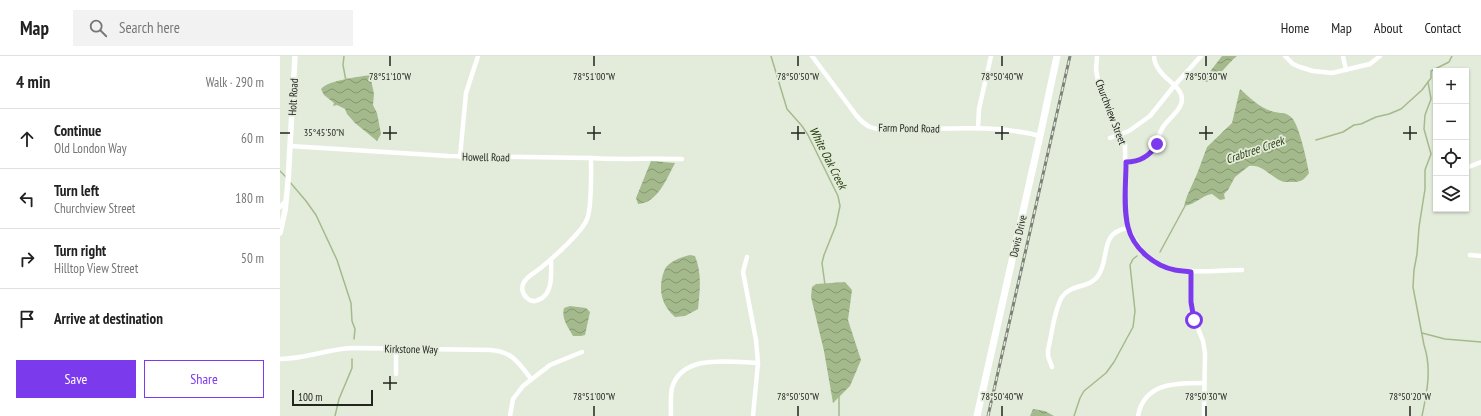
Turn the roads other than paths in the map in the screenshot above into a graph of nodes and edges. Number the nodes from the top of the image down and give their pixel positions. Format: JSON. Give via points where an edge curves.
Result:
{"nodes":[{"id":1,"x":295,"y":56,"type":"edge"},
{"id":2,"x":478,"y":56,"type":"edge"},
{"id":3,"x":812,"y":56,"type":"edge"},
{"id":4,"x":992,"y":56,"type":"edge"},
{"id":5,"x":1057,"y":56,"type":"edge"},
{"id":6,"x":1097,"y":56,"type":"edge"},
{"id":7,"x":1154,"y":56,"type":"edge"},
{"id":8,"x":1201,"y":56,"type":"edge"},
{"id":9,"x":1285,"y":56,"type":"edge"},
{"id":10,"x":1343,"y":56,"type":"edge"},
{"id":11,"x":1380,"y":56,"type":"edge"},
{"id":12,"x":1346,"y":70,"type":"junction"},
{"id":13,"x":1174,"y":86,"type":"junction"},
{"id":14,"x":978,"y":128,"type":"junction"},
{"id":15,"x":1121,"y":134,"type":"junction"},
{"id":16,"x":1040,"y":136,"type":"junction"},
{"id":17,"x":1110,"y":138,"type":"dead end"},
{"id":18,"x":290,"y":146,"type":"junction"},
{"id":19,"x":460,"y":157,"type":"junction"},
{"id":20,"x":591,"y":158,"type":"junction"},
{"id":21,"x":682,"y":159,"type":"dead end"},
{"id":22,"x":1126,"y":162,"type":"junction"},
{"id":23,"x":1481,"y":162,"type":"edge"},
{"id":24,"x":1469,"y":167,"type":"edge"},
{"id":25,"x":286,"y":201,"type":"junction"},
{"id":26,"x":280,"y":207,"type":"edge"},
{"id":27,"x":1128,"y":228,"type":"junction"},
{"id":28,"x":280,"y":229,"type":"edge"},
{"id":29,"x":1470,"y":255,"type":"dead end"},
{"id":30,"x":1481,"y":256,"type":"edge"},
{"id":31,"x":747,"y":257,"type":"dead end"},
{"id":32,"x":551,"y":259,"type":"junction"},
{"id":33,"x":1242,"y":270,"type":"dead end"},
{"id":34,"x":1191,"y":272,"type":"junction"},
{"id":35,"x":396,"y":348,"type":"junction"},
{"id":36,"x":582,"y":352,"type":"dead end"},
{"id":37,"x":280,"y":359,"type":"edge"},
{"id":38,"x":758,"y":363,"type":"junction"},
{"id":39,"x":1052,"y":367,"type":"dead end"},
{"id":40,"x":396,"y":374,"type":"dead end"},
{"id":41,"x":531,"y":379,"type":"junction"},
{"id":42,"x":1204,"y":383,"type":"junction"},
{"id":43,"x":510,"y":416,"type":"edge"},
{"id":44,"x":671,"y":416,"type":"edge"},
{"id":45,"x":753,"y":416,"type":"edge"},
{"id":46,"x":977,"y":416,"type":"edge"},
{"id":47,"x":1138,"y":416,"type":"edge"},
{"id":48,"x":1204,"y":416,"type":"edge"}],
"edges":[{"from":1,"to":18,"type":"street","name":"Holt Road"},
{"from":2,"to":19,"type":"street","via":[[466,93]]},
{"from":3,"to":14,"type":"street","name":"Farm Pond Road","via":[[856,115],[871,127],[893,130]]},
{"from":4,"to":14,"type":"street","via":[[979,110]]},
{"from":5,"to":16,"type":"main road","name":"Davis Drive"},
{"from":6,"to":15,"type":"street","name":"Churchview Street","via":[[1099,86]]},
{"from":7,"to":13,"type":"street","via":[[1157,68]]},
{"from":8,"to":13,"type":"street"},
{"from":9,"to":12,"type":"street","via":[[1293,64],[1313,71]]},
{"from":10,"to":12,"type":"street"},
{"from":11,"to":12,"type":"street","via":[[1370,64]]},
{"from":13,"to":15,"type":"street","via":[[1150,116]]},
{"from":13,"to":22,"type":"street","via":[[1182,99],[1162,128],[1154,150],[1142,159]]},
{"from":14,"to":16,"type":"street","name":"Farm Pond Road"},
{"from":15,"to":17,"type":"street"},
{"from":15,"to":22,"type":"street","name":"Churchview Street","via":[[1125,145]]},
{"from":16,"to":46,"type":"main road","name":"Davis Drive"},
{"from":18,"to":19,"type":"street","name":"Howell Road"},
{"from":18,"to":25,"type":"street","name":"Holt Road"},
{"from":19,"to":20,"type":"street","name":"Howell Road"},
{"from":20,"to":21,"type":"street","name":"Howell Road"},
{"from":20,"to":32,"type":"street","via":[[588,218],[581,230]]},
{"from":22,"to":27,"type":"street","name":"Churchview Street"},
{"from":23,"to":24,"type":"street"},
{"from":25,"to":26,"type":"street"},
{"from":25,"to":28,"type":"street","name":"Holt Road"},
{"from":27,"to":34,"type":"street","name":"Churchview Street","via":[[1138,247],[1150,259],[1175,270]]},
{"from":27,"to":39,"type":"street","via":[[1119,230],[1111,236],[1097,278],[1070,290],[1062,298],[1048,350]]},
{"from":29,"to":30,"type":"street"},
{"from":31,"to":38,"type":"street","via":[[743,272]]},
{"from":32,"to":32,"type":"street","via":[[524,282],[522,289],[526,298],[536,301],[544,297],[551,277]]},
{"from":33,"to":34,"type":"street","name":"Churchview Street"},
{"from":34,"to":42,"type":"street","via":[[1192,313],[1205,353]]},
{"from":35,"to":37,"type":"street","name":"Kirkstone Way","via":[[346,348]]},
{"from":35,"to":40,"type":"street"},
{"from":35,"to":41,"type":"street","name":"Kirkstone Way","via":[[497,350],[514,358]]},
{"from":36,"to":41,"type":"street","via":[[556,362]]},
{"from":38,"to":44,"type":"street","via":[[706,362],[687,368],[677,378],[673,387]]},
{"from":38,"to":45,"type":"street"},
{"from":41,"to":43,"type":"street","via":[[515,395]]},
{"from":42,"to":47,"type":"street","via":[[1169,384],[1157,389],[1143,402]]},
{"from":42,"to":48,"type":"street"}]}
